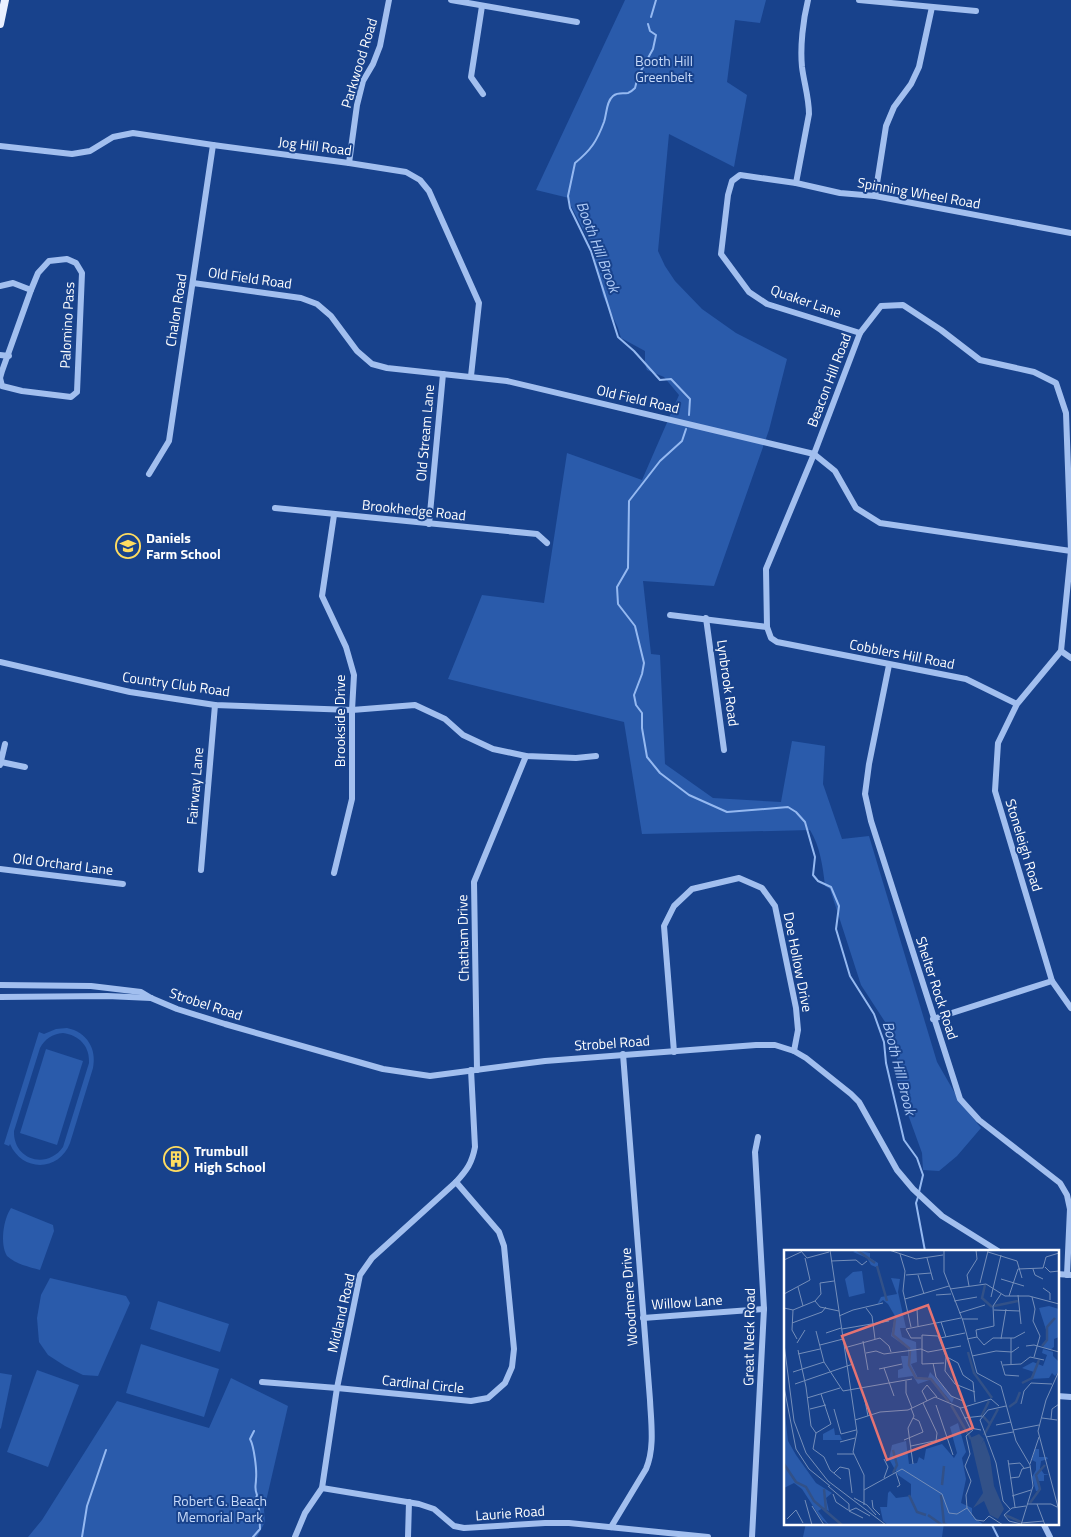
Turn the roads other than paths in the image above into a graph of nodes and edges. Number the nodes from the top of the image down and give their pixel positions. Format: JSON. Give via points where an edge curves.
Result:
{"nodes":[{"id":1,"x":5,"y":0,"type":"edge"},
{"id":2,"x":389,"y":0,"type":"edge"},
{"id":3,"x":451,"y":0,"type":"edge"},
{"id":4,"x":808,"y":0,"type":"edge"},
{"id":5,"x":859,"y":0,"type":"edge"},
{"id":6,"x":482,"y":6,"type":"junction"},
{"id":7,"x":932,"y":7,"type":"junction"},
{"id":8,"x":976,"y":11,"type":"dead end"},
{"id":9,"x":576,"y":22,"type":"dead end"},
{"id":10,"x":0,"y":24,"type":"edge"},
{"id":11,"x":483,"y":94,"type":"dead end"},
{"id":12,"x":0,"y":146,"type":"edge"},
{"id":13,"x":213,"y":146,"type":"junction"},
{"id":14,"x":350,"y":163,"type":"junction"},
{"id":15,"x":763,"y":179,"type":"joint"},
{"id":16,"x":796,"y":183,"type":"junction"},
{"id":17,"x":875,"y":196,"type":"junction"},
{"id":18,"x":1071,"y":233,"type":"edge"},
{"id":19,"x":193,"y":283,"type":"junction"},
{"id":20,"x":0,"y":286,"type":"edge"},
{"id":21,"x":31,"y":290,"type":"junction"},
{"id":22,"x":860,"y":333,"type":"junction"},
{"id":23,"x":0,"y":355,"type":"edge"},
{"id":24,"x":8,"y":356,"type":"junction"},
{"id":25,"x":443,"y":374,"type":"junction"},
{"id":26,"x":471,"y":376,"type":"junction"},
{"id":27,"x":1,"y":386,"type":"edge"},
{"id":28,"x":1069,"y":413,"type":"edge"},
{"id":29,"x":814,"y":454,"type":"junction"},
{"id":30,"x":149,"y":474,"type":"dead end"},
{"id":31,"x":275,"y":508,"type":"dead end"},
{"id":32,"x":334,"y":514,"type":"junction"},
{"id":33,"x":429,"y":524,"type":"junction"},
{"id":34,"x":547,"y":543,"type":"dead end"},
{"id":35,"x":1071,"y":551,"type":"edge"},
{"id":36,"x":670,"y":614,"type":"dead end"},
{"id":37,"x":706,"y":618,"type":"junction"},
{"id":38,"x":767,"y":627,"type":"junction"},
{"id":39,"x":1061,"y":651,"type":"junction"},
{"id":40,"x":1071,"y":658,"type":"edge"},
{"id":41,"x":0,"y":662,"type":"edge"},
{"id":42,"x":889,"y":665,"type":"junction"},
{"id":43,"x":1017,"y":704,"type":"junction"},
{"id":44,"x":215,"y":705,"type":"junction"},
{"id":45,"x":352,"y":710,"type":"junction"},
{"id":46,"x":5,"y":744,"type":"dead end"},
{"id":47,"x":724,"y":750,"type":"dead end"},
{"id":48,"x":526,"y":756,"type":"junction"},
{"id":49,"x":596,"y":756,"type":"dead end"},
{"id":50,"x":0,"y":764,"type":"edge"},
{"id":51,"x":25,"y":767,"type":"dead end"},
{"id":52,"x":0,"y":869,"type":"edge"},
{"id":53,"x":201,"y":870,"type":"dead end"},
{"id":54,"x":334,"y":872,"type":"dead end"},
{"id":55,"x":123,"y":884,"type":"dead end"},
{"id":56,"x":1052,"y":980,"type":"junction"},
{"id":57,"x":0,"y":985,"type":"edge"},
{"id":58,"x":91,"y":986,"type":"junction"},
{"id":59,"x":91,"y":996,"type":"junction"},
{"id":60,"x":0,"y":997,"type":"edge"},
{"id":61,"x":152,"y":998,"type":"junction"},
{"id":62,"x":1071,"y":1008,"type":"edge"},
{"id":63,"x":933,"y":1019,"type":"junction"},
{"id":64,"x":794,"y":1051,"type":"junction"},
{"id":65,"x":674,"y":1052,"type":"junction"},
{"id":66,"x":624,"y":1054,"type":"junction"},
{"id":67,"x":474,"y":1070,"type":"junction"},
{"id":68,"x":758,"y":1137,"type":"dead end"},
{"id":69,"x":456,"y":1182,"type":"junction"},
{"id":70,"x":996,"y":1250,"type":"edge"},
{"id":71,"x":1069,"y":1275,"type":"edge"},
{"id":72,"x":764,"y":1309,"type":"junction"},
{"id":73,"x":643,"y":1318,"type":"junction"},
{"id":74,"x":262,"y":1382,"type":"dead end"},
{"id":75,"x":337,"y":1388,"type":"junction"},
{"id":76,"x":1058,"y":1396,"type":"edge"},
{"id":77,"x":1071,"y":1397,"type":"edge"},
{"id":78,"x":322,"y":1488,"type":"junction"},
{"id":79,"x":409,"y":1502,"type":"junction"},
{"id":80,"x":1044,"y":1524,"type":"edge"},
{"id":81,"x":611,"y":1527,"type":"junction"},
{"id":82,"x":294,"y":1537,"type":"edge"},
{"id":83,"x":408,"y":1537,"type":"edge"},
{"id":84,"x":708,"y":1537,"type":"edge"},
{"id":85,"x":752,"y":1537,"type":"edge"},
{"id":86,"x":1050,"y":1537,"type":"edge"}],
"edges":[{"from":1,"to":10,"type":"main road"},
{"from":2,"to":14,"type":"street","name":"Parkwood Road","via":[[380,46],[363,82],[357,105]]},
{"from":3,"to":6,"type":"street"},
{"from":4,"to":16,"type":"street","via":[[802,66],[809,114]]},
{"from":5,"to":7,"type":"street"},
{"from":6,"to":9,"type":"street"},
{"from":6,"to":11,"type":"street","via":[[471,77]]},
{"from":7,"to":8,"type":"street"},
{"from":7,"to":17,"type":"street","via":[[919,67],[886,126]]},
{"from":12,"to":13,"type":"street","name":"Jog Hill Road","via":[[72,154],[90,151],[113,137],[134,133]]},
{"from":13,"to":14,"type":"street","name":"Jog Hill Road"},
{"from":13,"to":19,"type":"street","name":"Chalon Road"},
{"from":14,"to":26,"type":"street","name":"Jog Hill Road","via":[[406,172],[420,180],[429,191],[479,303]]},
{"from":15,"to":16,"type":"street","name":"Spinning Wheel Road"},
{"from":15,"to":22,"type":"street","name":"Quaker Lane","via":[[740,175],[732,181],[721,254],[748,292],[767,304]]},
{"from":16,"to":17,"type":"street","name":"Spinning Wheel Road","via":[[840,193]]},
{"from":17,"to":18,"type":"street","name":"Spinning Wheel Road"},
{"from":19,"to":25,"type":"street","name":"Old Field Road","via":[[301,298],[317,304],[331,316],[357,351],[372,364]]},
{"from":19,"to":30,"type":"street","name":"Chalon Road","via":[[169,441]]},
{"from":20,"to":21,"type":"street","via":[[13,284]]},
{"from":21,"to":24,"type":"street","name":"Palomino Pass"},
{"from":21,"to":27,"type":"street","name":"Palomino Pass","via":[[38,273],[50,262],[66,259],[76,263],[82,273],[77,392],[70,397]]},
{"from":22,"to":28,"type":"street","name":"Beacon Hill Road","via":[[881,306],[904,305],[980,360],[1034,372],[1056,383]]},
{"from":22,"to":29,"type":"street","name":"Beacon Hill Road"},
{"from":23,"to":24,"type":"street"},
{"from":24,"to":27,"type":"street","name":"Palomino Pass","via":[[0,378]]},
{"from":25,"to":26,"type":"street","name":"Old Field Road"},
{"from":25,"to":33,"type":"street","name":"Old Stream Lane"},
{"from":26,"to":29,"type":"street","name":"Old Field Road","via":[[507,381]]},
{"from":28,"to":35,"type":"street","name":"Beacon Hill Road"},
{"from":29,"to":35,"type":"street","name":"Old Field Road","via":[[835,471],[856,508],[880,523]]},
{"from":29,"to":38,"type":"street","name":"Beacon Hill Road","via":[[766,569]]},
{"from":31,"to":32,"type":"street","name":"Brookhedge Road"},
{"from":32,"to":33,"type":"street","name":"Brookhedge Road"},
{"from":32,"to":45,"type":"street","name":"Brookside Drive","via":[[322,596],[346,647],[354,674]]},
{"from":33,"to":34,"type":"street","name":"Brookhedge Road","via":[[538,534]]},
{"from":35,"to":39,"type":"street"},
{"from":36,"to":37,"type":"street"},
{"from":37,"to":38,"type":"street"},
{"from":37,"to":47,"type":"street","name":"Lynbrook Road"},
{"from":38,"to":42,"type":"street","name":"Cobblers Hill Road","via":[[771,638],[777,642]]},
{"from":39,"to":40,"type":"street"},
{"from":39,"to":43,"type":"street","name":"Stoneleigh Road"},
{"from":41,"to":44,"type":"street","name":"Country Club Road","via":[[130,692]]},
{"from":42,"to":43,"type":"street","name":"Cobblers Hill Road","via":[[966,679]]},
{"from":42,"to":63,"type":"street","name":"Shelter Rock Road","via":[[865,794]]},
{"from":43,"to":56,"type":"street","name":"Stoneleigh Road","via":[[998,743],[995,791]]},
{"from":44,"to":45,"type":"street","name":"Country Club Road"},
{"from":44,"to":53,"type":"street","name":"Fairway Lane"},
{"from":45,"to":48,"type":"street","name":"Country Club Road","via":[[415,706],[444,719],[463,735],[493,749]]},
{"from":45,"to":54,"type":"street","name":"Brookside Drive","via":[[352,799]]},
{"from":46,"to":50,"type":"street"},
{"from":48,"to":49,"type":"street","name":"Country Club Road"},
{"from":48,"to":67,"type":"street","name":"Chatham Drive","via":[[474,882]]},
{"from":50,"to":51,"type":"street"},
{"from":52,"to":55,"type":"street","name":"Old Orchard Lane"},
{"from":56,"to":62,"type":"street","name":"Stoneleigh Road"},
{"from":56,"to":63,"type":"street"},
{"from":57,"to":58,"type":"street","name":"Strobel Road"},
{"from":58,"to":59,"type":"street"},
{"from":58,"to":61,"type":"street","name":"Strobel Road","via":[[141,992]]},
{"from":59,"to":60,"type":"street","name":"Strobel Road"},
{"from":59,"to":61,"type":"street","name":"Strobel Road"},
{"from":61,"to":67,"type":"street","name":"Strobel Road","via":[[225,1024],[382,1069],[430,1076]]},
{"from":63,"to":71,"type":"street","name":"Shelter Rock Road","via":[[960,1099],[979,1120],[1060,1183],[1067,1195],[1070,1209]]},
{"from":64,"to":65,"type":"street","name":"Strobel Road","via":[[756,1045]]},
{"from":64,"to":65,"type":"street","name":"Doe Hollow Drive","via":[[798,1030],[796,1008],[775,906],[762,888],[739,878],[692,890],[674,906],[664,926]]},
{"from":64,"to":70,"type":"street","name":"Strobel Road","via":[[859,1102],[898,1170],[923,1199],[942,1216]]},
{"from":65,"to":66,"type":"street","name":"Strobel Road"},
{"from":66,"to":67,"type":"street","name":"Strobel Road"},
{"from":66,"to":73,"type":"street","name":"Woodmere Drive"},
{"from":67,"to":69,"type":"street","name":"Midland Road","via":[[475,1147],[468,1168]]},
{"from":68,"to":72,"type":"street","name":"Great Neck Road","via":[[755,1152]]},
{"from":69,"to":75,"type":"street","name":"Midland Road","via":[[372,1258],[360,1276]]},
{"from":69,"to":75,"type":"street","name":"Cardinal Circle","via":[[499,1232],[504,1246],[514,1349],[512,1367],[505,1383],[488,1398],[471,1401]]},
{"from":72,"to":73,"type":"street","name":"Willow Lane"},
{"from":72,"to":85,"type":"street","name":"Great Neck Road"},
{"from":73,"to":81,"type":"street","name":"Woodmere Drive","via":[[650,1400],[650,1460]]},
{"from":74,"to":75,"type":"street","name":"Cardinal Circle"},
{"from":75,"to":78,"type":"street","name":"Midland Road"},
{"from":76,"to":77,"type":"street"},
{"from":78,"to":79,"type":"street","name":"Laurie Road"},
{"from":78,"to":82,"type":"street","name":"Midland Road"},
{"from":79,"to":81,"type":"street","name":"Laurie Road","via":[[434,1509],[454,1526],[464,1528],[546,1523]]},
{"from":79,"to":83,"type":"street"},
{"from":80,"to":86,"type":"street"},
{"from":81,"to":84,"type":"street","name":"Laurie Road"}]}
